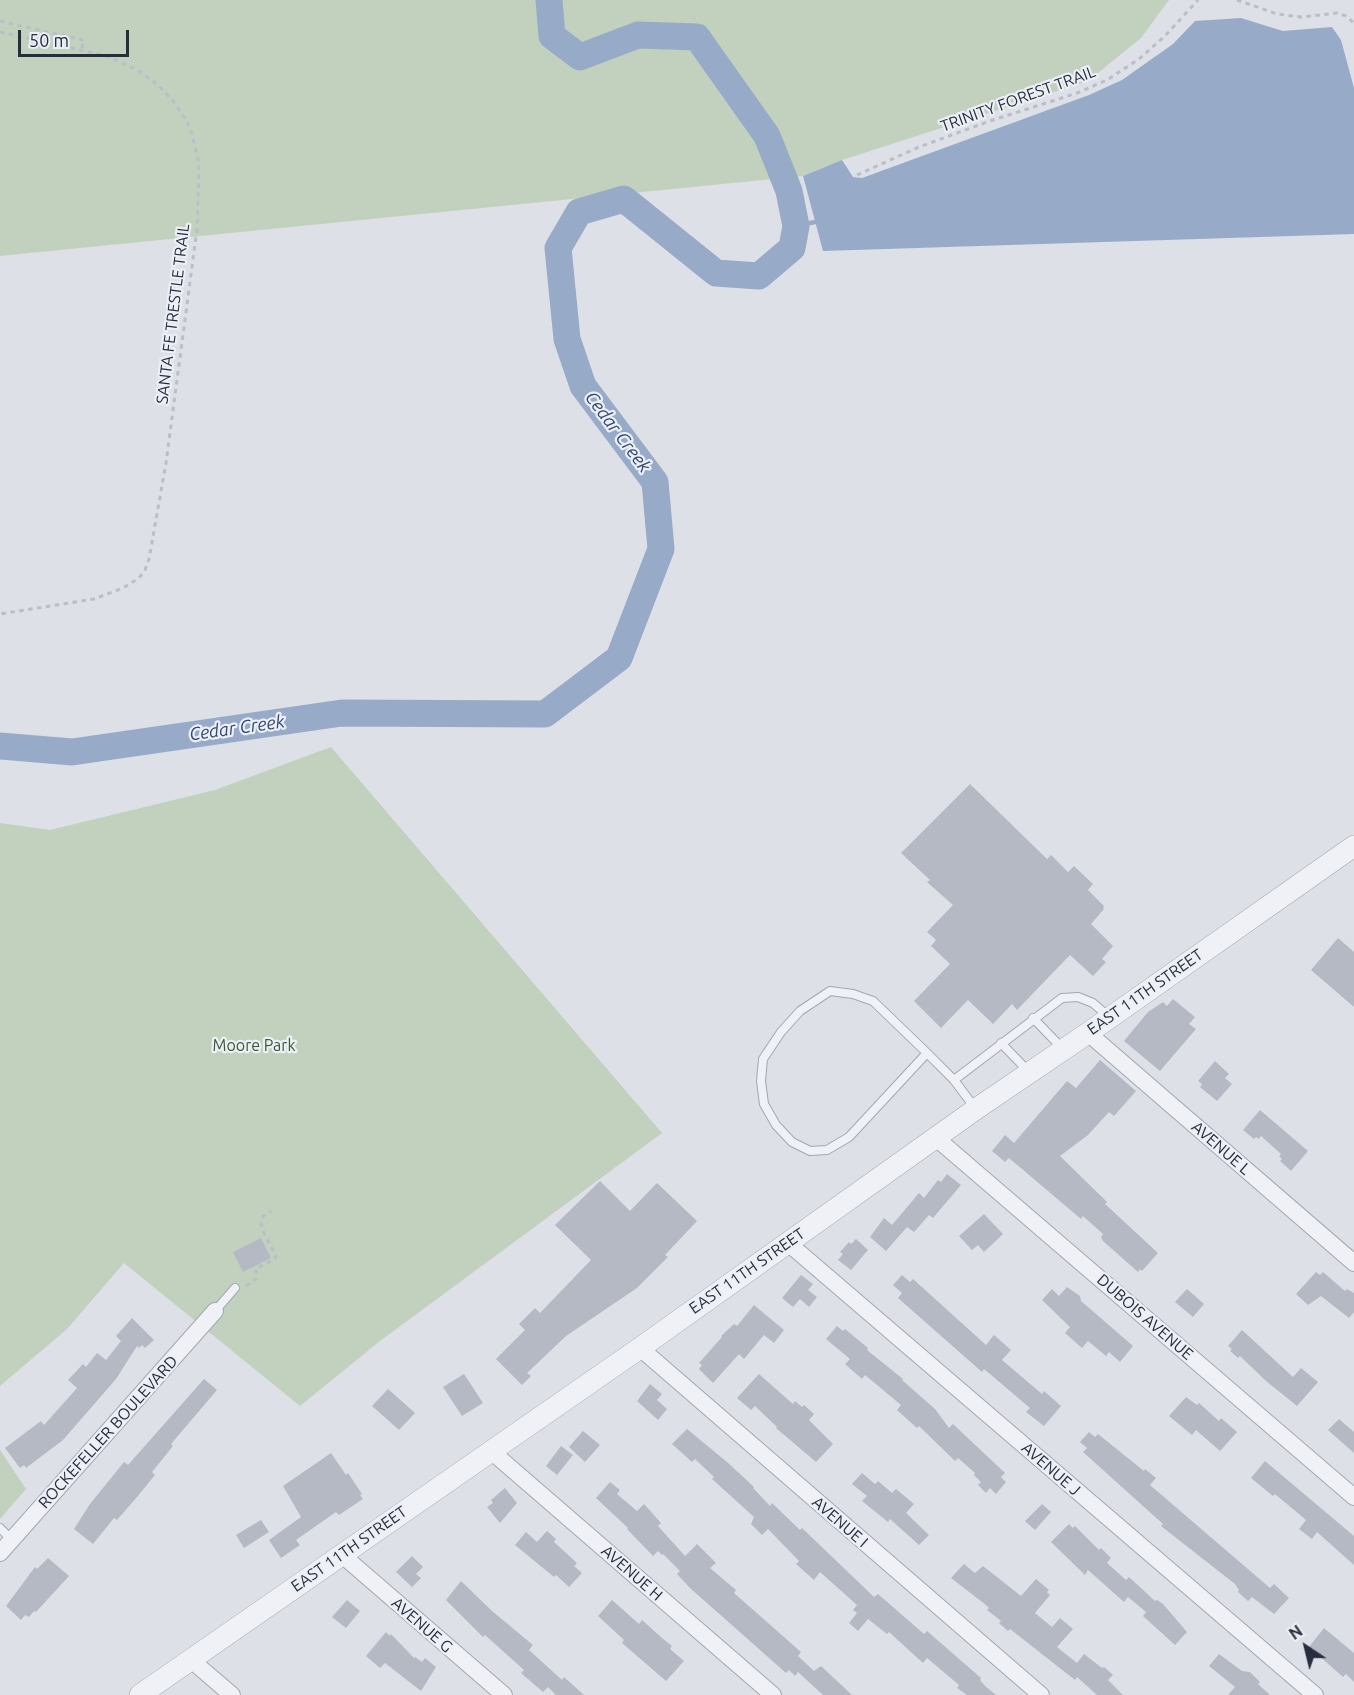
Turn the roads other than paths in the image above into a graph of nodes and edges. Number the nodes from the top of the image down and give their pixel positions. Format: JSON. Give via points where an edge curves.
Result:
{"nodes":[{"id":1,"x":1354,"y":846,"type":"edge"},
{"id":2,"x":1109,"y":1017,"type":"junction"},
{"id":3,"x":1033,"y":1018,"type":"junction"},
{"id":4,"x":1088,"y":1033,"type":"junction"},
{"id":5,"x":1001,"y":1043,"type":"junction"},
{"id":6,"x":1063,"y":1049,"type":"junction"},
{"id":7,"x":927,"y":1053,"type":"junction"},
{"id":8,"x":1029,"y":1072,"type":"junction"},
{"id":9,"x":954,"y":1080,"type":"junction"},
{"id":10,"x":976,"y":1109,"type":"junction"},
{"id":11,"x":936,"y":1138,"type":"junction"},
{"id":12,"x":788,"y":1243,"type":"junction"},
{"id":13,"x":1354,"y":1263,"type":"edge"},
{"id":14,"x":235,"y":1288,"type":"road end"},
{"id":15,"x":215,"y":1311,"type":"joint"},
{"id":16,"x":639,"y":1348,"type":"junction"},
{"id":17,"x":491,"y":1451,"type":"junction"},
{"id":18,"x":1354,"y":1497,"type":"edge"},
{"id":19,"x":6,"y":1534,"type":"edge"},
{"id":20,"x":0,"y":1553,"type":"edge"},
{"id":21,"x":341,"y":1554,"type":"junction"},
{"id":22,"x":190,"y":1659,"type":"junction"},
{"id":23,"x":140,"y":1695,"type":"edge"},
{"id":24,"x":232,"y":1695,"type":"edge"},
{"id":25,"x":504,"y":1695,"type":"edge"},
{"id":26,"x":773,"y":1695,"type":"edge"},
{"id":27,"x":1041,"y":1695,"type":"edge"},
{"id":28,"x":1315,"y":1695,"type":"edge"}],
"edges":[{"from":1,"to":2,"type":"street","name":"EAST 11TH STREET"},
{"from":2,"to":3,"type":"lane","via":[[1093,1003],[1078,997],[1062,998]]},
{"from":2,"to":4,"type":"street","name":"EAST 11TH STREET"},
{"from":3,"to":5,"type":"lane"},
{"from":3,"to":6,"type":"lane"},
{"from":4,"to":6,"type":"street","name":"EAST 11TH STREET"},
{"from":4,"to":13,"type":"street","name":"AVENUE L"},
{"from":5,"to":8,"type":"lane"},
{"from":5,"to":9,"type":"lane"},
{"from":6,"to":8,"type":"street","name":"EAST 11TH STREET"},
{"from":7,"to":7,"type":"lane","via":[[873,1001],[830,991],[800,1011],[763,1059],[764,1104],[792,1142],[810,1151],[827,1150],[849,1137]]},
{"from":7,"to":9,"type":"lane"},
{"from":8,"to":10,"type":"street","name":"EAST 11TH STREET"},
{"from":9,"to":10,"type":"lane"},
{"from":10,"to":11,"type":"street","name":"EAST 11TH STREET"},
{"from":11,"to":12,"type":"street","name":"EAST 11TH STREET"},
{"from":11,"to":18,"type":"street","name":"DUBOIS AVENUE"},
{"from":12,"to":16,"type":"street","name":"EAST 11TH STREET"},
{"from":12,"to":28,"type":"street","name":"AVENUE J"},
{"from":14,"to":15,"type":"lane"},
{"from":15,"to":19,"type":"street","name":"ROCKEFELLER BOULEVARD"},
{"from":16,"to":17,"type":"street","name":"EAST 11TH STREET"},
{"from":16,"to":27,"type":"street","name":"AVENUE I"},
{"from":17,"to":21,"type":"street","name":"EAST 11TH STREET"},
{"from":17,"to":26,"type":"street","name":"AVENUE H"},
{"from":19,"to":20,"type":"street","name":"ROCKEFELLER BOULEVARD"},
{"from":21,"to":22,"type":"street","name":"EAST 11TH STREET"},
{"from":21,"to":25,"type":"street","name":"AVENUE G"},
{"from":22,"to":23,"type":"street","name":"EAST 11TH STREET"},
{"from":22,"to":24,"type":"street"}]}
